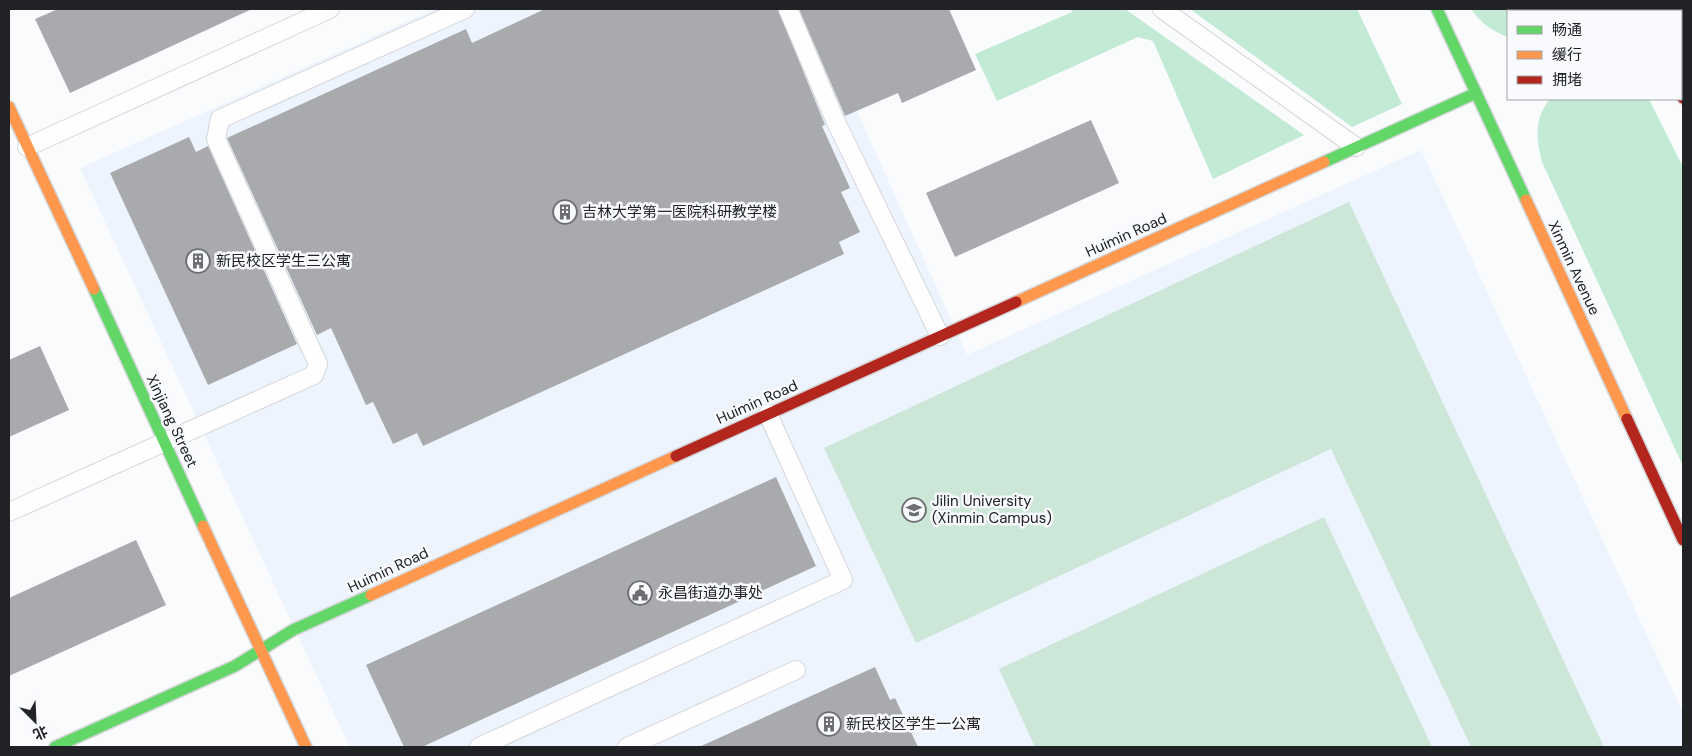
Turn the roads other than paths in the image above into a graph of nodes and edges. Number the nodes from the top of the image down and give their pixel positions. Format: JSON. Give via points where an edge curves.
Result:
{"nodes":[{"id":1,"x":330,"y":9,"type":"edge"},
{"id":2,"x":466,"y":9,"type":"edge"},
{"id":3,"x":788,"y":9,"type":"edge"},
{"id":4,"x":1162,"y":9,"type":"edge"},
{"id":5,"x":1437,"y":9,"type":"edge"},
{"id":6,"x":1476,"y":94,"type":"junction"},
{"id":7,"x":9,"y":107,"type":"edge"},
{"id":8,"x":1356,"y":147,"type":"junction"},
{"id":9,"x":21,"y":150,"type":"junction"},
{"id":10,"x":940,"y":336,"type":"junction"},
{"id":11,"x":768,"y":414,"type":"junction"},
{"id":12,"x":166,"y":443,"type":"junction"},
{"id":13,"x":9,"y":512,"type":"edge"},
{"id":14,"x":1683,"y":540,"type":"edge"},
{"id":15,"x":261,"y":650,"type":"junction"},
{"id":16,"x":796,"y":670,"type":"dead end"},
{"id":17,"x":54,"y":747,"type":"edge"},
{"id":18,"x":306,"y":747,"type":"edge"},
{"id":19,"x":479,"y":747,"type":"edge"},
{"id":20,"x":627,"y":747,"type":"edge"}],
"edges":[{"from":1,"to":9,"type":"lane"},
{"from":2,"to":12,"type":"lane","via":[[220,119],[216,140],[318,364],[314,375]]},
{"from":3,"to":10,"type":"lane","via":[[835,120]]},
{"from":4,"to":8,"type":"lane"},
{"from":5,"to":6,"type":"street","name":"Xinmin Avenue"},
{"from":6,"to":8,"type":"street","name":"Huimin Road"},
{"from":6,"to":14,"type":"street","name":"Xinmin Avenue"},
{"from":7,"to":9,"type":"street","name":"Xinjiang Street"},
{"from":8,"to":10,"type":"street","name":"Huimin Road"},
{"from":9,"to":12,"type":"street","name":"Xinjiang Street"},
{"from":10,"to":11,"type":"street","name":"Huimin Road"},
{"from":11,"to":15,"type":"street","name":"Huimin Road","via":[[293,630]]},
{"from":11,"to":19,"type":"lane","via":[[843,580]]},
{"from":12,"to":13,"type":"lane","via":[[96,471]]},
{"from":12,"to":15,"type":"street","name":"Xinjiang Street"},
{"from":15,"to":17,"type":"street","name":"Huimin Road","via":[[234,666]]},
{"from":15,"to":18,"type":"street","name":"Xinjiang Street"},
{"from":16,"to":20,"type":"lane"}]}
